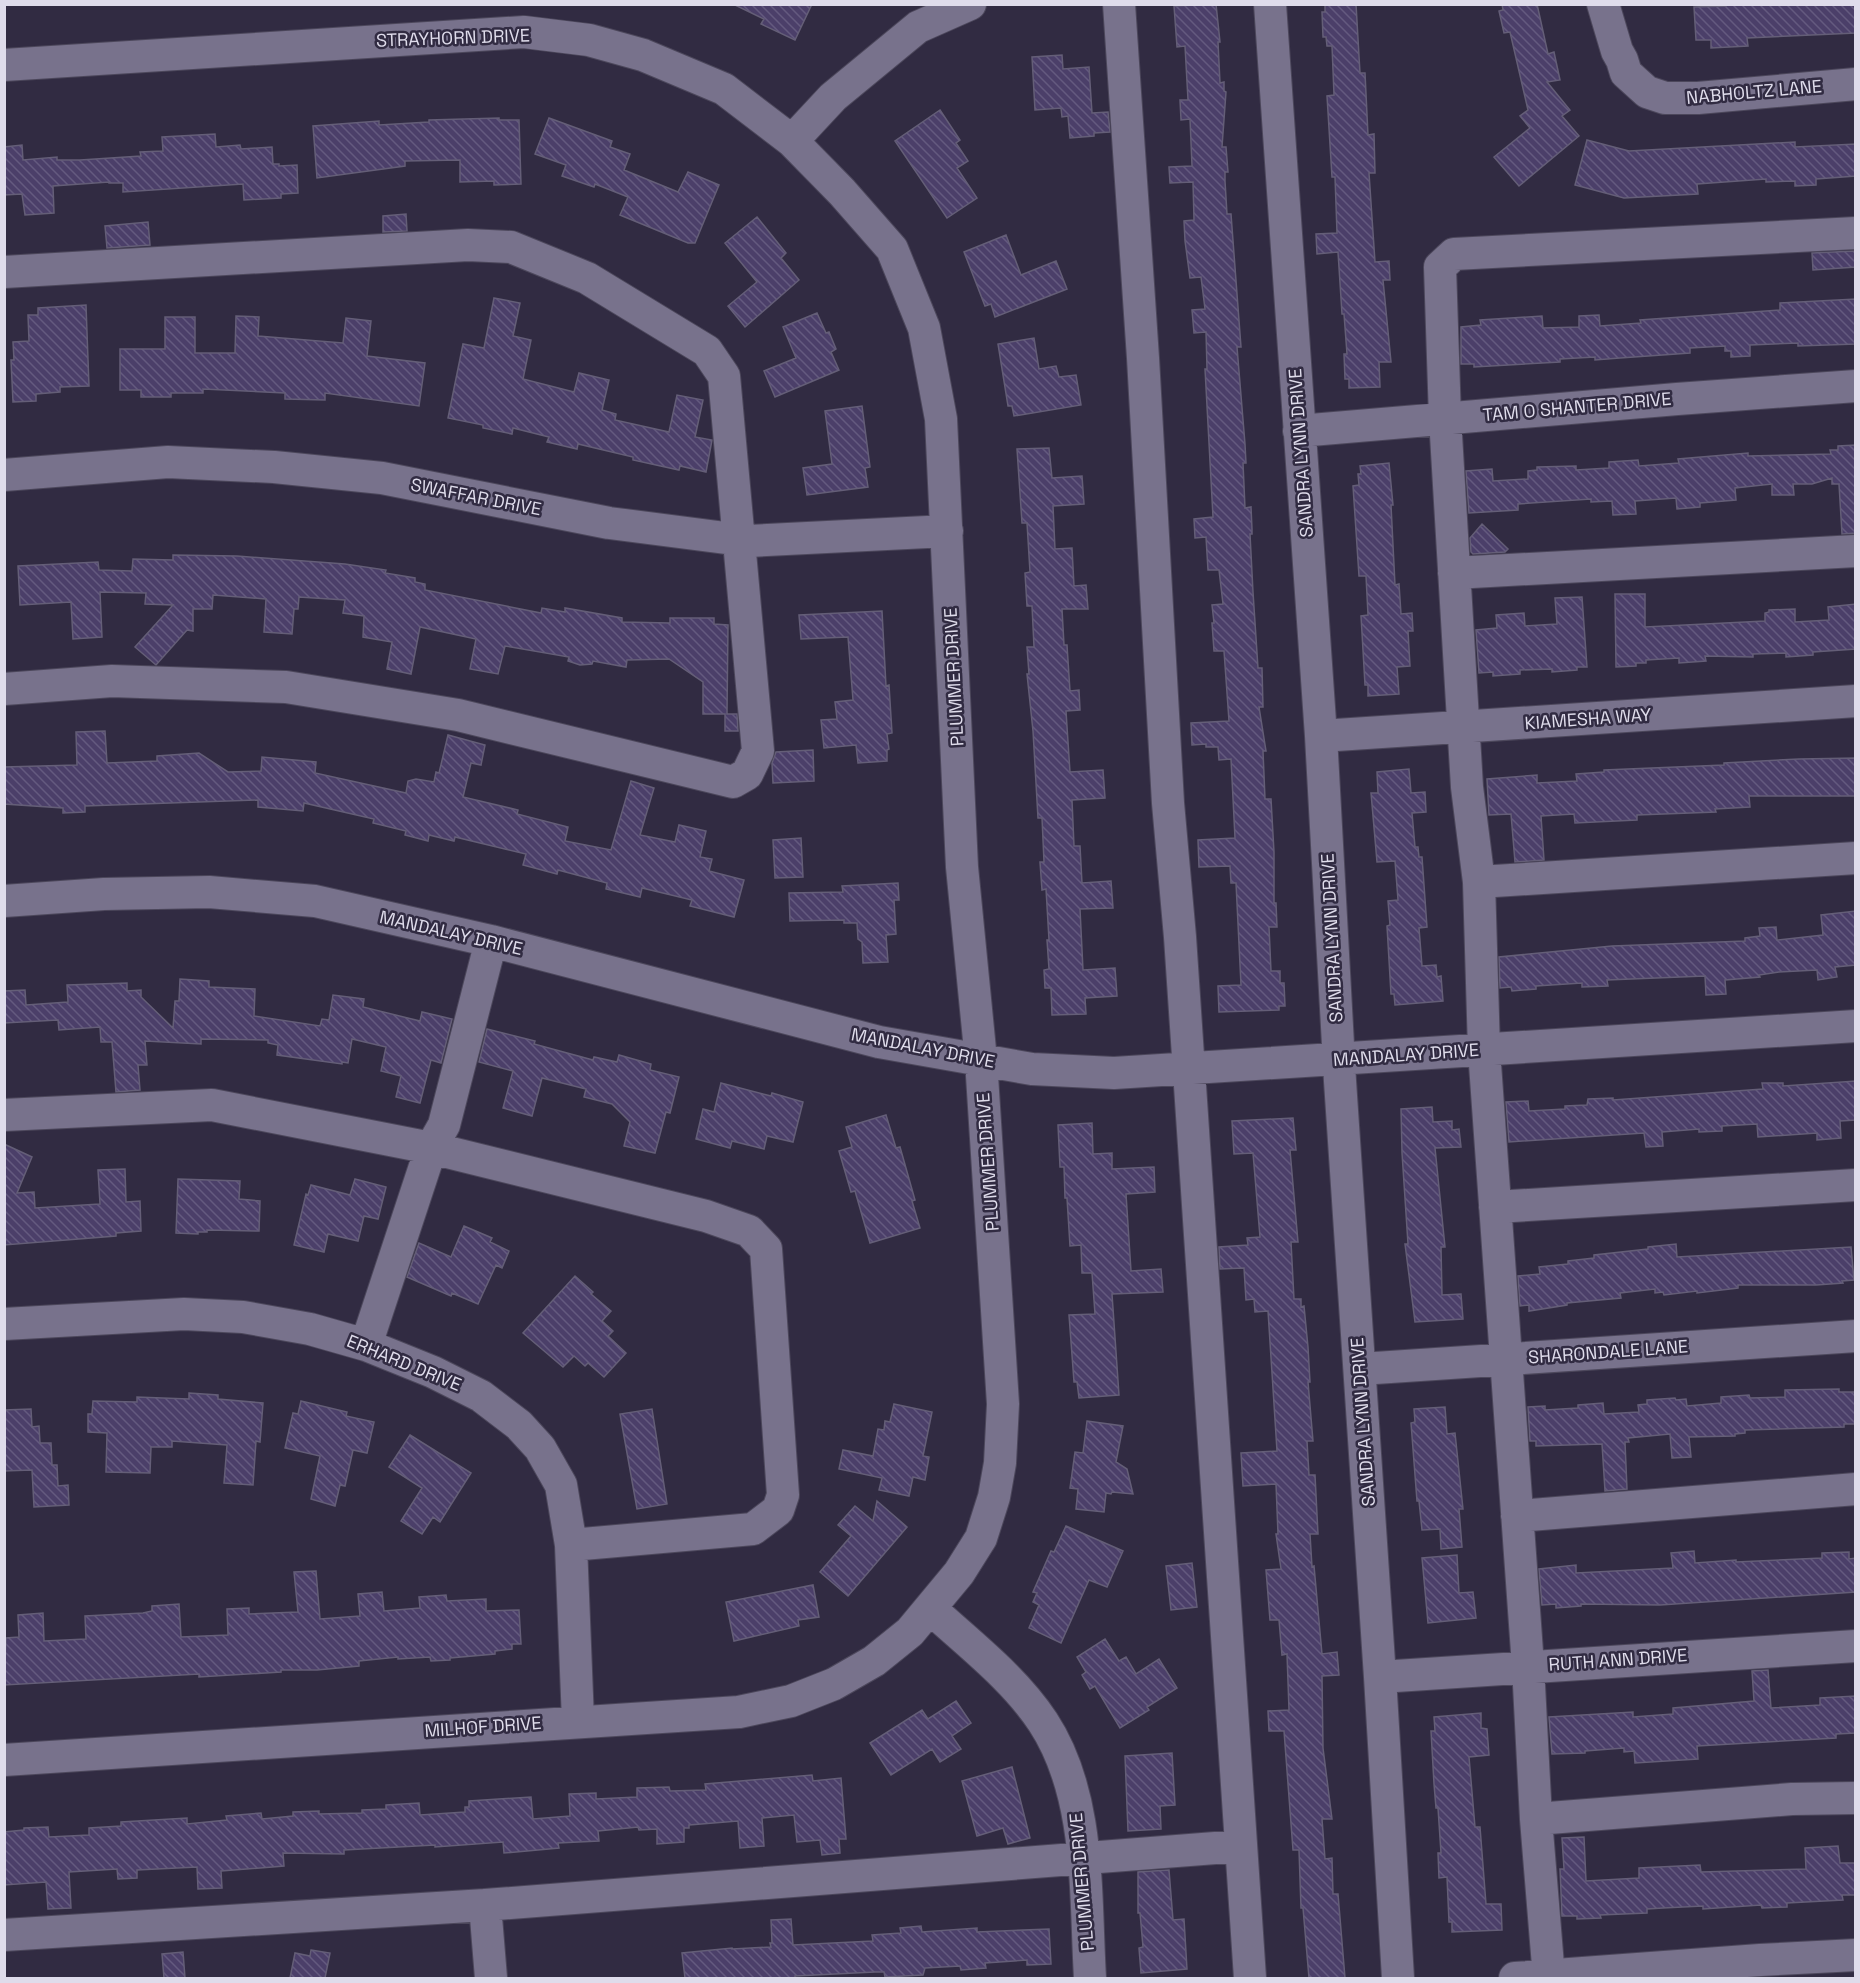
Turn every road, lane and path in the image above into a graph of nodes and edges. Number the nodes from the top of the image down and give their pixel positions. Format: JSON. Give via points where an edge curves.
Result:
{"nodes":[{"id":1,"x":970,"y":4,"type":"edge"},
{"id":2,"x":1119,"y":4,"type":"edge"},
{"id":3,"x":1270,"y":4,"type":"edge"},
{"id":4,"x":1603,"y":4,"type":"edge"},
{"id":5,"x":4,"y":65,"type":"edge"},
{"id":6,"x":1856,"y":84,"type":"edge"},
{"id":7,"x":792,"y":141,"type":"junction"},
{"id":8,"x":1856,"y":233,"type":"edge"},
{"id":9,"x":4,"y":272,"type":"edge"},
{"id":10,"x":1856,"y":386,"type":"edge"},
{"id":11,"x":1445,"y":418,"type":"junction"},
{"id":12,"x":1299,"y":431,"type":"junction"},
{"id":13,"x":4,"y":475,"type":"edge"},
{"id":14,"x":947,"y":531,"type":"junction"},
{"id":15,"x":739,"y":539,"type":"junction"},
{"id":16,"x":1856,"y":551,"type":"edge"},
{"id":17,"x":1454,"y":573,"type":"junction"},
{"id":18,"x":4,"y":689,"type":"edge"},
{"id":19,"x":1856,"y":701,"type":"edge"},
{"id":20,"x":1465,"y":727,"type":"junction"},
{"id":21,"x":1321,"y":736,"type":"junction"},
{"id":22,"x":1856,"y":858,"type":"edge"},
{"id":23,"x":1479,"y":882,"type":"junction"},
{"id":24,"x":4,"y":901,"type":"edge"},
{"id":25,"x":491,"y":941,"type":"junction"},
{"id":26,"x":1856,"y":1026,"type":"edge"},
{"id":27,"x":1484,"y":1050,"type":"junction"},
{"id":28,"x":1339,"y":1059,"type":"junction"},
{"id":29,"x":981,"y":1060,"type":"junction"},
{"id":30,"x":1189,"y":1068,"type":"junction"},
{"id":31,"x":4,"y":1114,"type":"edge"},
{"id":32,"x":431,"y":1148,"type":"junction"},
{"id":33,"x":1856,"y":1185,"type":"edge"},
{"id":34,"x":1495,"y":1207,"type":"junction"},
{"id":35,"x":4,"y":1324,"type":"edge"},
{"id":36,"x":1856,"y":1336,"type":"edge"},
{"id":37,"x":366,"y":1345,"type":"junction"},
{"id":38,"x":1506,"y":1359,"type":"junction"},
{"id":39,"x":1360,"y":1369,"type":"junction"},
{"id":40,"x":1856,"y":1489,"type":"edge"},
{"id":41,"x":1517,"y":1516,"type":"junction"},
{"id":42,"x":571,"y":1545,"type":"junction"},
{"id":43,"x":931,"y":1609,"type":"junction"},
{"id":44,"x":1856,"y":1646,"type":"edge"},
{"id":45,"x":1528,"y":1666,"type":"junction"},
{"id":46,"x":1380,"y":1677,"type":"junction"},
{"id":47,"x":578,"y":1721,"type":"junction"},
{"id":48,"x":4,"y":1760,"type":"edge"},
{"id":49,"x":1856,"y":1797,"type":"edge"},
{"id":50,"x":1536,"y":1820,"type":"junction"},
{"id":51,"x":1241,"y":1846,"type":"junction"},
{"id":52,"x":1083,"y":1858,"type":"junction"},
{"id":53,"x":485,"y":1905,"type":"junction"},
{"id":54,"x":4,"y":1935,"type":"edge"},
{"id":55,"x":1856,"y":1955,"type":"edge"},
{"id":56,"x":1549,"y":1977,"type":"edge"},
{"id":57,"x":491,"y":1978,"type":"edge"},
{"id":58,"x":1090,"y":1978,"type":"edge"},
{"id":59,"x":1250,"y":1978,"type":"edge"},
{"id":60,"x":1398,"y":1978,"type":"edge"},
{"id":61,"x":1515,"y":1978,"type":"edge"}],
"edges":[{"from":1,"to":7,"type":"street","via":[[918,27],[833,97]]},
{"from":2,"to":30,"type":"street","via":[[1168,803]]},
{"from":3,"to":12,"type":"street","name":"SANDRA LYNN DRIVE"},
{"from":4,"to":6,"type":"street","name":"NABHOLTZ LANE","via":[[1626,73],[1647,92],[1665,98]]},
{"from":5,"to":7,"type":"street","name":"STRAYHORN DRIVE","via":[[524,32],[589,40],[643,55],[724,89]]},
{"from":7,"to":14,"type":"street","name":"PLUMMER DRIVE","via":[[892,249],[924,328],[941,419]]},
{"from":8,"to":11,"type":"street","via":[[1454,254],[1440,267]]},
{"from":9,"to":15,"type":"street","via":[[468,245],[511,247],[587,279],[707,351],[724,376]]},
{"from":10,"to":11,"type":"street","name":"TAM O SHANTER DRIVE"},
{"from":11,"to":12,"type":"street","name":"TAM O SHANTER DRIVE"},
{"from":11,"to":17,"type":"street"},
{"from":12,"to":21,"type":"street","name":"SANDRA LYNN DRIVE"},
{"from":13,"to":15,"type":"street","name":"SWAFFAR DRIVE","via":[[168,462],[274,467],[382,478],[609,523]]},
{"from":14,"to":15,"type":"street","name":"SWAFFAR DRIVE"},
{"from":14,"to":29,"type":"street","name":"PLUMMER DRIVE","via":[[963,867]]},
{"from":15,"to":18,"type":"street","via":[[758,751],[747,774],[733,782],[458,716],[286,687],[112,681]]},
{"from":16,"to":17,"type":"street"},
{"from":17,"to":20,"type":"street"},
{"from":19,"to":20,"type":"street","name":"KIAMESHA WAY"},
{"from":20,"to":21,"type":"street","name":"KIAMESHA WAY"},
{"from":20,"to":23,"type":"street","via":[[1467,787]]},
{"from":21,"to":28,"type":"street","name":"SANDRA LYNN DRIVE"},
{"from":22,"to":23,"type":"street"},
{"from":23,"to":27,"type":"street"},
{"from":24,"to":25,"type":"street","name":"MANDALAY DRIVE","via":[[209,892],[315,902]]},
{"from":25,"to":29,"type":"street","name":"MANDALAY DRIVE","via":[[879,1042]]},
{"from":25,"to":32,"type":"street","via":[[444,1125]]},
{"from":26,"to":27,"type":"street","name":"MANDALAY DRIVE"},
{"from":27,"to":28,"type":"street","name":"MANDALAY DRIVE"},
{"from":27,"to":34,"type":"street"},
{"from":28,"to":30,"type":"street","name":"MANDALAY DRIVE"},
{"from":28,"to":39,"type":"street","name":"SANDRA LYNN DRIVE"},
{"from":29,"to":30,"type":"street","name":"MANDALAY DRIVE","via":[[1032,1069],[1102,1072]]},
{"from":29,"to":43,"type":"street","name":"PLUMMER DRIVE","via":[[1003,1404],[1000,1463],[981,1538]]},
{"from":30,"to":51,"type":"street"},
{"from":31,"to":32,"type":"street","via":[[212,1105]]},
{"from":32,"to":37,"type":"street"},
{"from":32,"to":42,"type":"street","via":[[706,1216],[750,1232],[766,1249],[783,1495],[778,1510],[753,1529]]},
{"from":33,"to":34,"type":"street"},
{"from":34,"to":38,"type":"street"},
{"from":35,"to":37,"type":"street","name":"ERHARD DRIVE","via":[[184,1314],[243,1317],[310,1329]]},
{"from":36,"to":38,"type":"street","name":"SHARONDALE LANE"},
{"from":37,"to":42,"type":"street","name":"ERHARD DRIVE","via":[[481,1396],[519,1425],[540,1448],[561,1485]]},
{"from":38,"to":39,"type":"street","name":"SHARONDALE LANE"},
{"from":38,"to":41,"type":"street"},
{"from":39,"to":46,"type":"street","name":"SANDRA LYNN DRIVE"},
{"from":40,"to":41,"type":"street"},
{"from":41,"to":45,"type":"street"},
{"from":42,"to":47,"type":"street","name":"ERHARD DRIVE"},
{"from":43,"to":47,"type":"street","name":"MILHOF DRIVE","via":[[874,1661],[834,1684],[791,1701],[739,1712]]},
{"from":43,"to":52,"type":"street","name":"PLUMMER DRIVE","via":[[1009,1682],[1043,1722],[1066,1768],[1078,1813]]},
{"from":44,"to":45,"type":"street","name":"RUTH ANN DRIVE"},
{"from":45,"to":46,"type":"street","name":"RUTH ANN DRIVE"},
{"from":45,"to":50,"type":"street"},
{"from":46,"to":60,"type":"street","name":"SANDRA LYNN DRIVE"},
{"from":47,"to":48,"type":"street","name":"MILHOF DRIVE"},
{"from":49,"to":50,"type":"street"},
{"from":50,"to":56,"type":"street"},
{"from":51,"to":52,"type":"street"},
{"from":51,"to":59,"type":"street"},
{"from":52,"to":53,"type":"street"},
{"from":52,"to":58,"type":"street","name":"PLUMMER DRIVE"},
{"from":53,"to":54,"type":"street"},
{"from":53,"to":57,"type":"street"},
{"from":55,"to":56,"type":"street"},
{"from":56,"to":61,"type":"street"}]}
